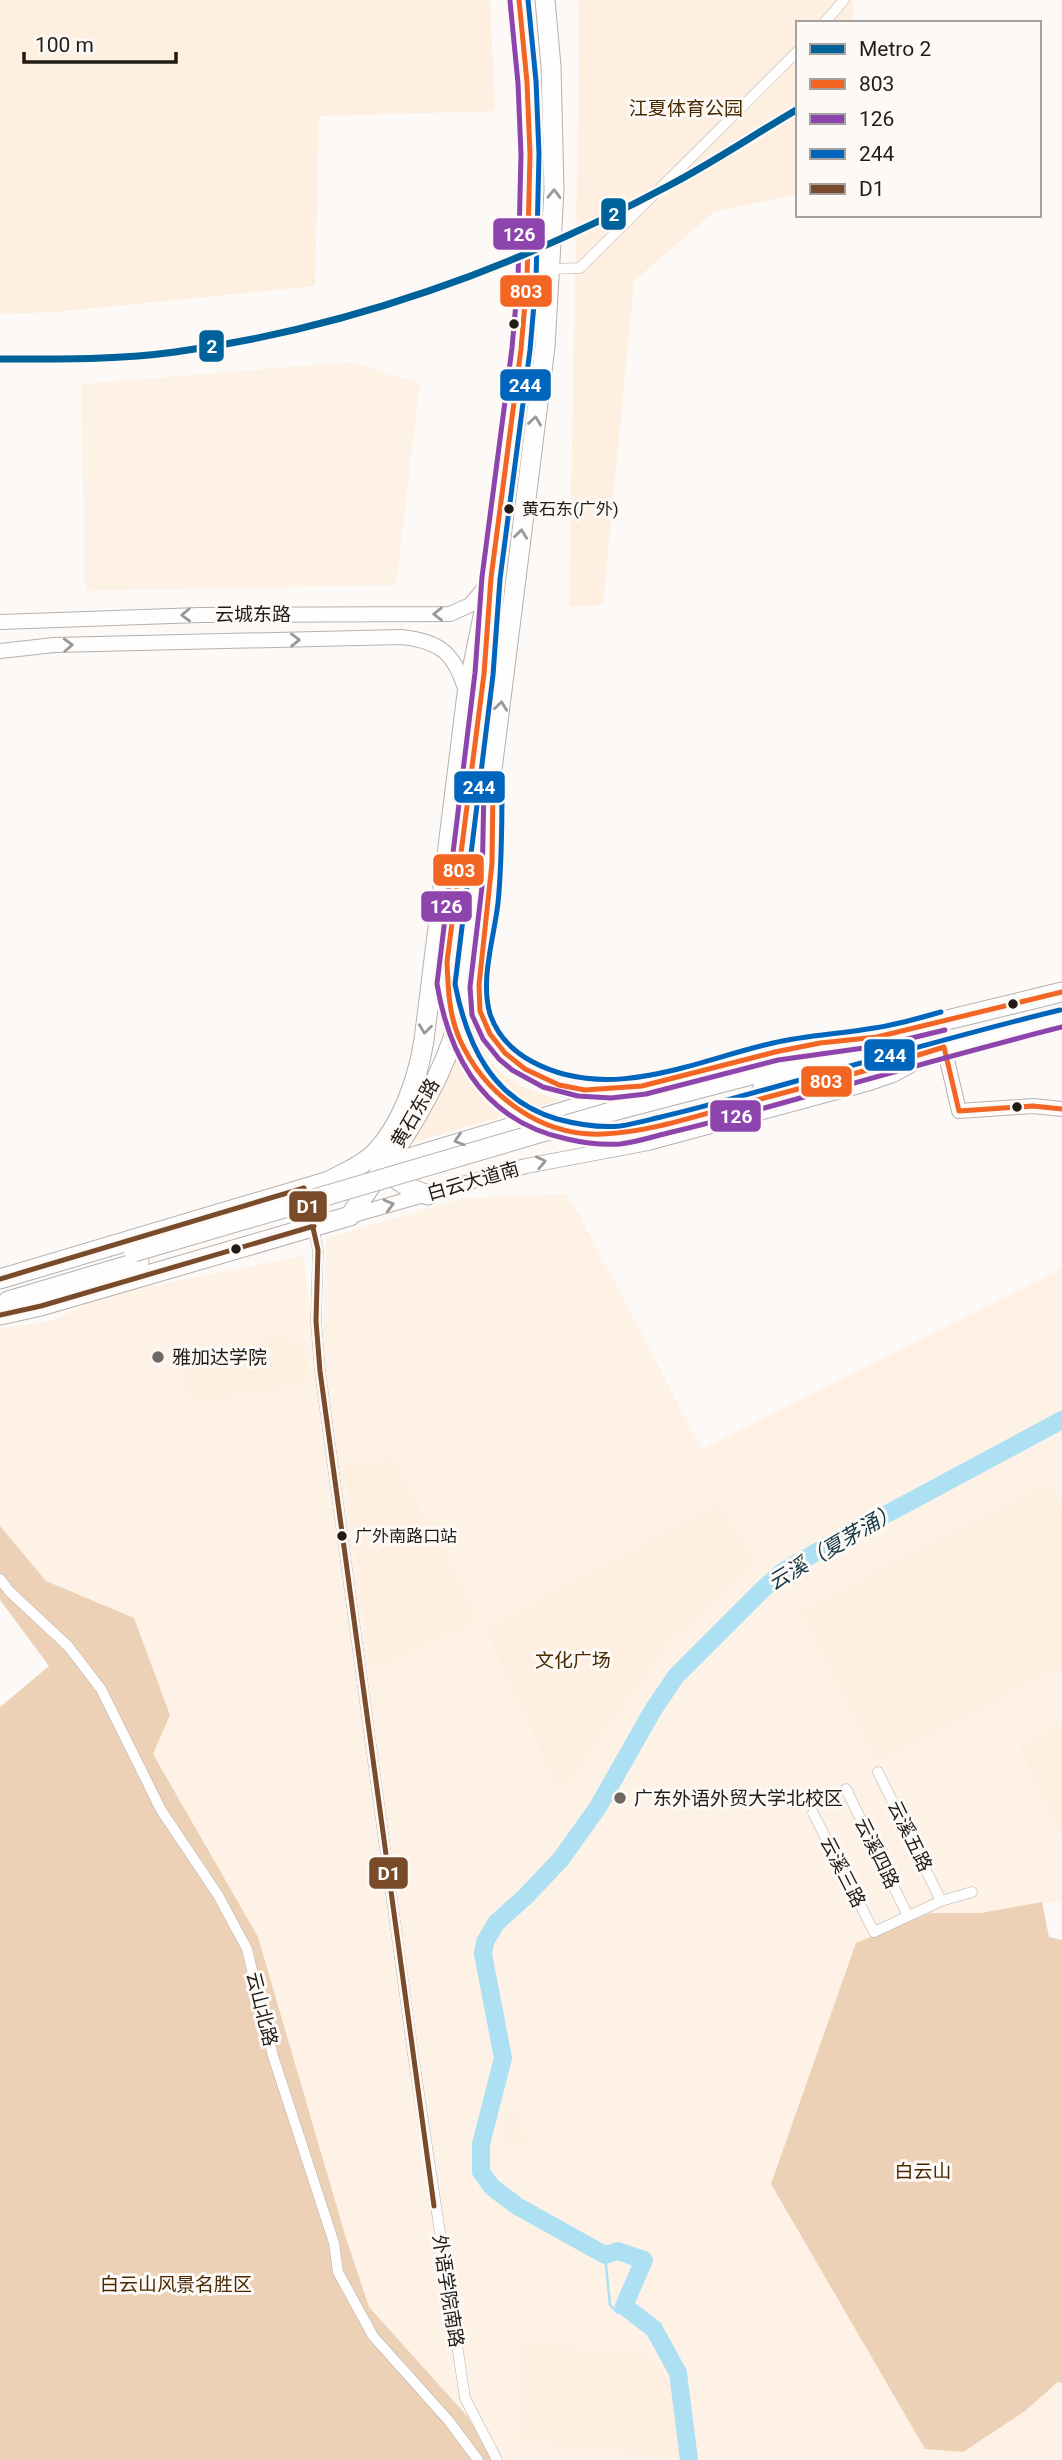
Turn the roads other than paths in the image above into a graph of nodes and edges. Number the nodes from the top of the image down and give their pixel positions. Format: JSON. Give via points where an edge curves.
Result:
{"nodes":[{"id":1,"x":519,"y":0,"type":"edge"},
{"id":2,"x":545,"y":0,"type":"edge"},
{"id":3,"x":844,"y":0,"type":"edge"},
{"id":4,"x":826,"y":21,"type":"edge"},
{"id":5,"x":796,"y":53,"type":"edge"},
{"id":6,"x":551,"y":269,"type":"junction"},
{"id":7,"x":491,"y":578,"type":"junction"},
{"id":8,"x":399,"y":614,"type":"junction"},
{"id":9,"x":0,"y":622,"type":"edge"},
{"id":10,"x":401,"y":637,"type":"junction"},
{"id":11,"x":0,"y":652,"type":"edge"},
{"id":12,"x":467,"y":694,"type":"junction"},
{"id":13,"x":493,"y":774,"type":"junction"},
{"id":14,"x":432,"y":961,"type":"junction"},
{"id":15,"x":467,"y":969,"type":"junction"},
{"id":16,"x":1062,"y":992,"type":"edge"},
{"id":17,"x":1062,"y":1018,"type":"edge"},
{"id":18,"x":877,"y":1037,"type":"junction"},
{"id":19,"x":944,"y":1047,"type":"junction"},
{"id":20,"x":642,"y":1086,"type":"junction"},
{"id":21,"x":1062,"y":1109,"type":"edge"},
{"id":22,"x":626,"y":1114,"type":"junction"},
{"id":23,"x":384,"y":1140,"type":"junction"},
{"id":24,"x":410,"y":1154,"type":"junction"},
{"id":25,"x":386,"y":1162,"type":"junction"},
{"id":26,"x":329,"y":1181,"type":"junction"},
{"id":27,"x":304,"y":1188,"type":"junction"},
{"id":28,"x":428,"y":1195,"type":"junction"},
{"id":29,"x":350,"y":1216,"type":"junction"},
{"id":30,"x":314,"y":1226,"type":"junction"},
{"id":31,"x":136,"y":1257,"type":"junction"},
{"id":32,"x":0,"y":1279,"type":"edge"},
{"id":33,"x":0,"y":1292,"type":"edge"},
{"id":34,"x":0,"y":1303,"type":"edge"},
{"id":35,"x":0,"y":1315,"type":"edge"},
{"id":36,"x":0,"y":1579,"type":"edge"},
{"id":37,"x":878,"y":1772,"type":"dead end"},
{"id":38,"x":846,"y":1789,"type":"dead end"},
{"id":39,"x":813,"y":1812,"type":"dead end"},
{"id":40,"x":972,"y":1892,"type":"dead end"},
{"id":41,"x":941,"y":1901,"type":"junction"},
{"id":42,"x":908,"y":1916,"type":"junction"},
{"id":43,"x":488,"y":2446,"type":"junction"},
{"id":44,"x":477,"y":2457,"type":"edge"},
{"id":45,"x":497,"y":2460,"type":"edge"}],
"edges":[{"from":1,"to":7,"type":"highway","name":"黄石东路","via":[[530,154],[527,270]]},
{"from":6,"to":2,"type":"highway","name":"黄石东路","one_way":true,"via":[[554,152]]},
{"from":3,"to":4,"type":"street"},
{"from":5,"to":6,"type":"street","via":[[580,268]]},
{"from":13,"to":6,"type":"highway","name":"黄石东路","one_way":true},
{"from":7,"to":8,"type":"main road","name":"云城东路","one_way":true,"via":[[477,599],[461,611]]},
{"from":7,"to":12,"type":"highway","name":"黄石东路"},
{"from":7,"to":19,"type":"highway","bridge":true,"via":[[487,646],[446,984],[458,1039],[489,1087],[541,1123],[598,1136],[621,1135]]},
{"from":8,"to":9,"type":"main road","name":"云城东路","one_way":true,"via":[[200,614]]},
{"from":8,"to":10,"type":"main road","via":[[409,621]]},
{"from":11,"to":10,"type":"main road","name":"云城东路","one_way":true,"via":[[54,645]]},
{"from":10,"to":12,"type":"main road","name":"云城东路","via":[[427,641],[448,654]]},
{"from":12,"to":14,"type":"highway","name":"黄石东路"},
{"from":13,"to":15,"type":"highway","name":"黄石东路"},
{"from":13,"to":20,"type":"highway","via":[[492,863],[479,999],[484,1022],[505,1053],[547,1080],[585,1090]]},
{"from":14,"to":15,"type":"highway","via":[[443,980],[456,979]]},
{"from":14,"to":23,"type":"highway","name":"黄石东路","one_way":true,"via":[[416,1079]]},
{"from":15,"to":25,"type":"highway","name":"黄石东路","via":[[459,1016],[442,1065]]},
{"from":16,"to":18,"type":"highway"},
{"from":17,"to":19,"type":"highway"},
{"from":18,"to":20,"type":"main road","via":[[775,1052]]},
{"from":18,"to":22,"type":"highway"},
{"from":19,"to":21,"type":"main road","via":[[959,1111],[1033,1106]]},
{"from":19,"to":22,"type":"highway","via":[[878,1055]]},
{"from":28,"to":19,"type":"main road","name":"白云大道南","one_way":true,"via":[[526,1166],[648,1143],[870,1083]]},
{"from":20,"to":24,"type":"main road","one_way":true},
{"from":22,"to":31,"type":"highway","name":"白云大道南","bridge":true},
{"from":23,"to":25,"type":"highway"},
{"from":23,"to":26,"type":"highway","name":"黄石东路","via":[[359,1165]]},
{"from":24,"to":25,"type":"main road"},
{"from":24,"to":28,"type":"main road","via":[[409,1179]]},
{"from":25,"to":26,"type":"main road"},
{"from":25,"to":28,"type":"highway","via":[[396,1179]]},
{"from":25,"to":29,"type":"highway","name":"黄石东路"},
{"from":26,"to":27,"type":"highway"},
{"from":27,"to":30,"type":"street","name":"外语学院南路"},
{"from":27,"to":32,"type":"highway"},
{"from":29,"to":28,"type":"main road","name":"白云大道南","one_way":true},
{"from":29,"to":30,"type":"highway","name":"白云大道南"},
{"from":30,"to":35,"type":"highway","name":"白云大道南"},
{"from":30,"to":43,"type":"street","name":"外语学院南路","via":[[320,1371],[413,2054],[465,2398]]},
{"from":31,"to":33,"type":"highway","name":"白云大道南"},
{"from":31,"to":34,"type":"highway","name":"白云大道南"},
{"from":36,"to":44,"type":"street","name":"云山北路","via":[[68,1646],[101,1689],[161,1810],[218,1895],[247,1949],[274,2056],[334,2243],[338,2272],[373,2336]]},
{"from":37,"to":41,"type":"street","name":"云溪五路"},
{"from":38,"to":42,"type":"street","name":"云溪四路"},
{"from":39,"to":42,"type":"street","name":"云溪三路","via":[[874,1932]]},
{"from":40,"to":41,"type":"street"},
{"from":41,"to":42,"type":"street"},
{"from":43,"to":44,"type":"street"},
{"from":43,"to":45,"type":"street","name":"外语学院南路"}]}
